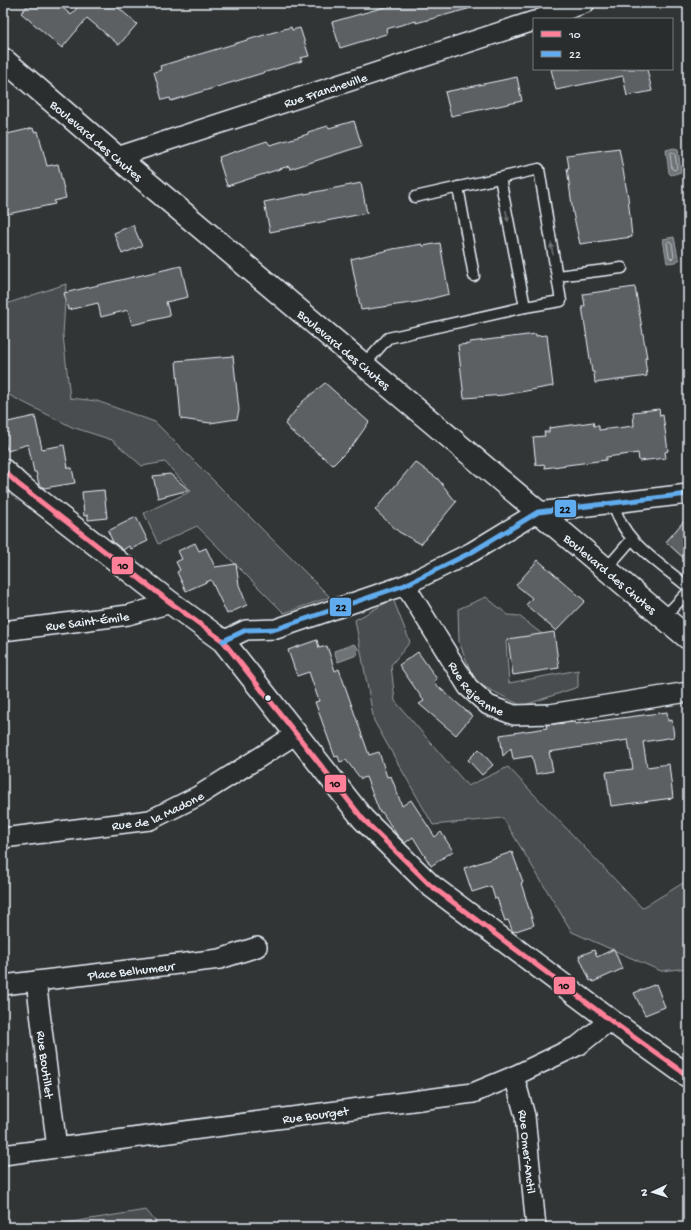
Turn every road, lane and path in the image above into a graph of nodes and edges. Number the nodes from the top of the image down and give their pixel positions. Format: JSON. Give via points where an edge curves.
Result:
{"nodes":[{"id":1,"x":585,"y":3,"type":"edge"},
{"id":2,"x":543,"y":18,"type":"edge"},
{"id":3,"x":533,"y":21,"type":"edge"},
{"id":4,"x":3,"y":59,"type":"edge"},
{"id":5,"x":117,"y":157,"type":"junction"},
{"id":6,"x":500,"y":178,"type":"junction"},
{"id":7,"x":458,"y":187,"type":"junction"},
{"id":8,"x":415,"y":197,"type":"dead end"},
{"id":9,"x":622,"y":268,"type":"dead end"},
{"id":10,"x":474,"y":276,"type":"dead end"},
{"id":11,"x":557,"y":276,"type":"junction"},
{"id":12,"x":525,"y":307,"type":"junction"},
{"id":13,"x":364,"y":365,"type":"junction"},
{"id":14,"x":3,"y":470,"type":"edge"},
{"id":15,"x":688,"y":494,"type":"edge"},
{"id":16,"x":614,"y":503,"type":"junction"},
{"id":17,"x":538,"y":512,"type":"junction"},
{"id":18,"x":632,"y":539,"type":"junction"},
{"id":19,"x":606,"y":569,"type":"junction"},
{"id":20,"x":405,"y":584,"type":"junction"},
{"id":21,"x":688,"y":586,"type":"edge"},
{"id":22,"x":688,"y":592,"type":"edge"},
{"id":23,"x":171,"y":603,"type":"junction"},
{"id":24,"x":664,"y":618,"type":"junction"},
{"id":25,"x":3,"y":631,"type":"edge"},
{"id":26,"x":688,"y":638,"type":"edge"},
{"id":27,"x":223,"y":641,"type":"junction"},
{"id":28,"x":688,"y":692,"type":"edge"},
{"id":29,"x":295,"y":734,"type":"junction"},
{"id":30,"x":3,"y":838,"type":"edge"},
{"id":31,"x":258,"y":947,"type":"dead end"},
{"id":32,"x":36,"y":981,"type":"junction"},
{"id":33,"x":3,"y":985,"type":"edge"},
{"id":34,"x":610,"y":1020,"type":"junction"},
{"id":35,"x":514,"y":1076,"type":"junction"},
{"id":36,"x":688,"y":1076,"type":"edge"},
{"id":37,"x":57,"y":1148,"type":"junction"},
{"id":38,"x":3,"y":1155,"type":"edge"},
{"id":39,"x":536,"y":1227,"type":"edge"}],
"edges":[{"from":1,"to":2,"type":"street"},
{"from":3,"to":5,"type":"street","name":"Rue Francheville"},
{"from":4,"to":5,"type":"main road","name":"Boulevard des Chutes"},
{"from":5,"to":13,"type":"main road","name":"Boulevard des Chutes"},
{"from":6,"to":7,"type":"lane"},
{"from":11,"to":6,"type":"lane","one_way":true,"via":[[539,169]]},
{"from":6,"to":12,"type":"lane","one_way":true},
{"from":7,"to":8,"type":"lane"},
{"from":7,"to":10,"type":"lane"},
{"from":9,"to":11,"type":"lane"},
{"from":11,"to":12,"type":"lane","via":[[561,301]]},
{"from":12,"to":13,"type":"lane","via":[[388,338]]},
{"from":13,"to":17,"type":"main road","name":"Boulevard des Chutes"},
{"from":14,"to":23,"type":"main road"},
{"from":15,"to":16,"type":"street"},
{"from":16,"to":17,"type":"street"},
{"from":16,"to":18,"type":"lane","via":[[616,513]]},
{"from":17,"to":19,"type":"main road","name":"Boulevard des Chutes"},
{"from":17,"to":20,"type":"street","via":[[472,552]]},
{"from":18,"to":19,"type":"lane"},
{"from":18,"to":21,"type":"lane"},
{"from":19,"to":24,"type":"main road","name":"Boulevard des Chutes"},
{"from":20,"to":27,"type":"street","via":[[276,629],[246,630]]},
{"from":20,"to":28,"type":"street","name":"Rue Rejeanne","via":[[468,687],[488,705],[514,715],[550,714]]},
{"from":22,"to":24,"type":"lane"},
{"from":23,"to":25,"type":"street","name":"Rue Saint-Émile","via":[[128,615]]},
{"from":23,"to":27,"type":"main road"},
{"from":24,"to":26,"type":"main road","name":"Boulevard des Chutes"},
{"from":27,"to":29,"type":"main road","via":[[289,722]]},
{"from":29,"to":30,"type":"street","name":"Rue de la Madone","via":[[198,796],[150,820]]},
{"from":29,"to":34,"type":"main road","via":[[363,819],[430,885]]},
{"from":31,"to":32,"type":"street","name":"Place Belhumeur","via":[[220,959]]},
{"from":32,"to":33,"type":"street","name":"Place Belhumeur"},
{"from":32,"to":37,"type":"street","name":"Rue Boutillet"},
{"from":34,"to":35,"type":"street","name":"Rue Bourget","via":[[580,1045]]},
{"from":34,"to":36,"type":"main road"},
{"from":35,"to":37,"type":"street","name":"Rue Bourget","via":[[473,1093]]},
{"from":35,"to":39,"type":"street","name":"Rue Omer-Anctil","via":[[525,1116]]},
{"from":37,"to":38,"type":"street","name":"Rue Bourget"}]}
